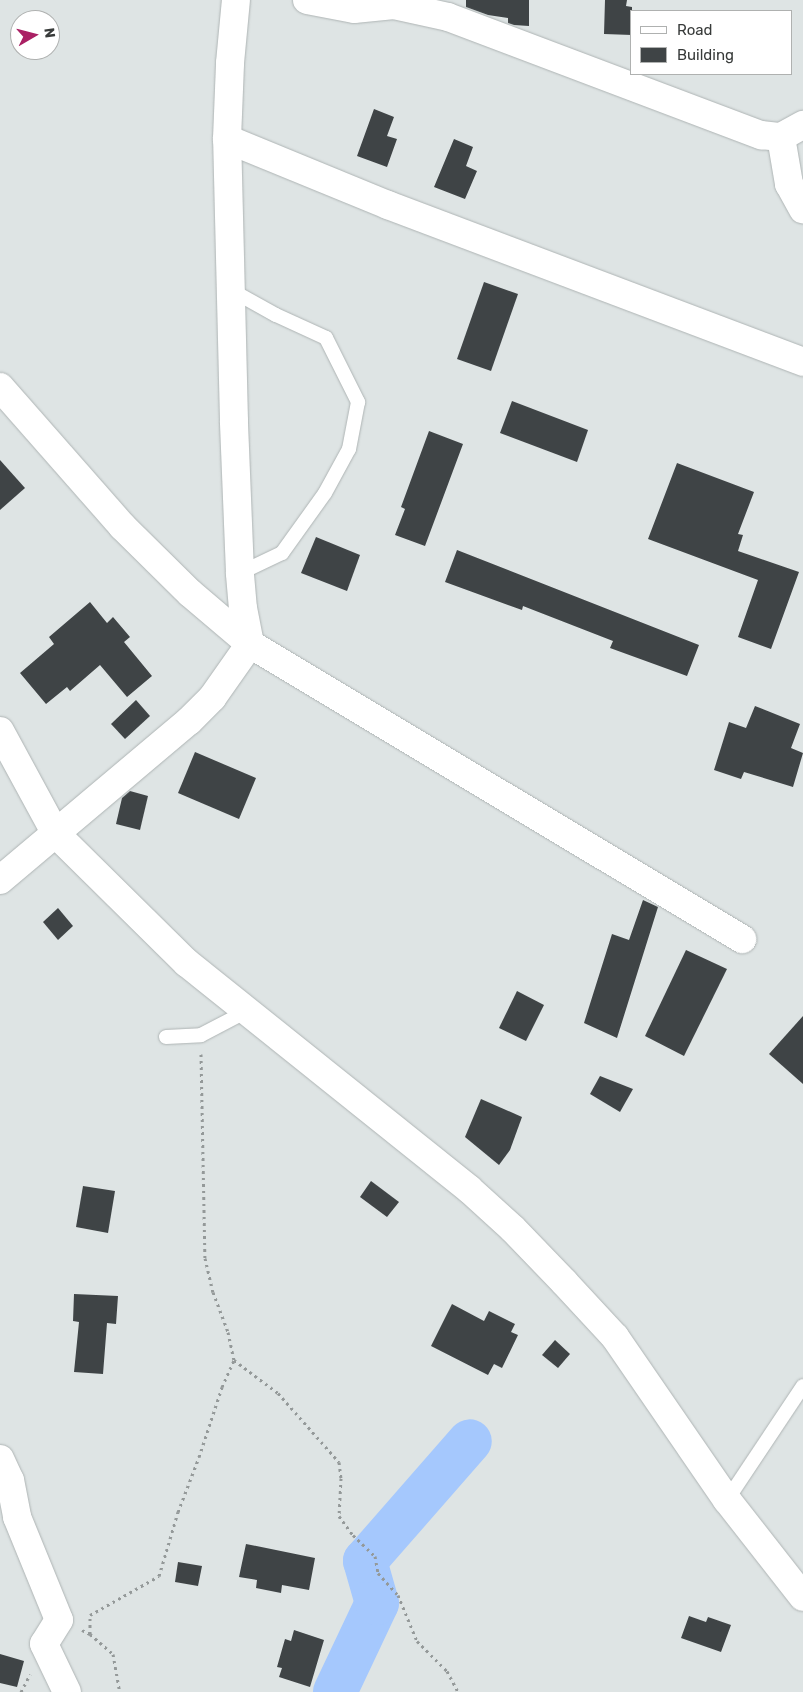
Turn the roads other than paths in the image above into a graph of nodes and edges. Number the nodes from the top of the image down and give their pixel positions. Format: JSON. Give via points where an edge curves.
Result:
{"nodes":[{"id":1,"x":236,"y":0,"type":"edge"},
{"id":2,"x":307,"y":0,"type":"edge"},
{"id":3,"x":464,"y":11,"type":"edge"},
{"id":4,"x":792,"y":131,"type":"edge"},
{"id":5,"x":227,"y":139,"type":"junction"},
{"id":6,"x":803,"y":209,"type":"edge"},
{"id":7,"x":231,"y":290,"type":"junction"},
{"id":8,"x":803,"y":362,"type":"edge"},
{"id":9,"x":0,"y":387,"type":"edge"},
{"id":10,"x":240,"y":573,"type":"junction"},
{"id":11,"x":250,"y":644,"type":"junction"},
{"id":12,"x":0,"y":731,"type":"edge"},
{"id":13,"x":56,"y":834,"type":"junction"},
{"id":14,"x":0,"y":880,"type":"edge"},
{"id":15,"x":742,"y":939,"type":"dead end"},
{"id":16,"x":245,"y":1012,"type":"junction"},
{"id":17,"x":166,"y":1037,"type":"dead end"},
{"id":18,"x":803,"y":1386,"type":"edge"},
{"id":19,"x":0,"y":1459,"type":"edge"},
{"id":20,"x":727,"y":1500,"type":"junction"},
{"id":21,"x":803,"y":1597,"type":"edge"},
{"id":22,"x":67,"y":1692,"type":"edge"}],
"edges":[{"from":1,"to":5,"type":"street"},
{"from":2,"to":3,"type":"street","via":[[354,9],[394,6]]},
{"from":3,"to":4,"type":"street","via":[[745,130]]},
{"from":4,"to":6,"type":"street","via":[[789,184]]},
{"from":5,"to":7,"type":"street"},
{"from":5,"to":8,"type":"street","via":[[388,205]]},
{"from":7,"to":10,"type":"street"},
{"from":7,"to":10,"type":"lane","via":[[326,338],[358,402],[348,449],[325,493],[282,553]]},
{"from":9,"to":11,"type":"street","via":[[122,526],[190,593]]},
{"from":10,"to":11,"type":"street"},
{"from":11,"to":13,"type":"street","via":[[212,698],[189,721]]},
{"from":11,"to":15,"type":"street"},
{"from":12,"to":13,"type":"street"},
{"from":13,"to":14,"type":"street"},
{"from":13,"to":16,"type":"street","via":[[187,963]]},
{"from":16,"to":17,"type":"lane","via":[[201,1035]]},
{"from":16,"to":20,"type":"street","via":[[420,1148],[513,1229],[615,1337]]},
{"from":18,"to":20,"type":"lane"},
{"from":19,"to":22,"type":"street","via":[[10,1480],[17,1517],[59,1620],[44,1644]]},
{"from":20,"to":21,"type":"street"}]}
